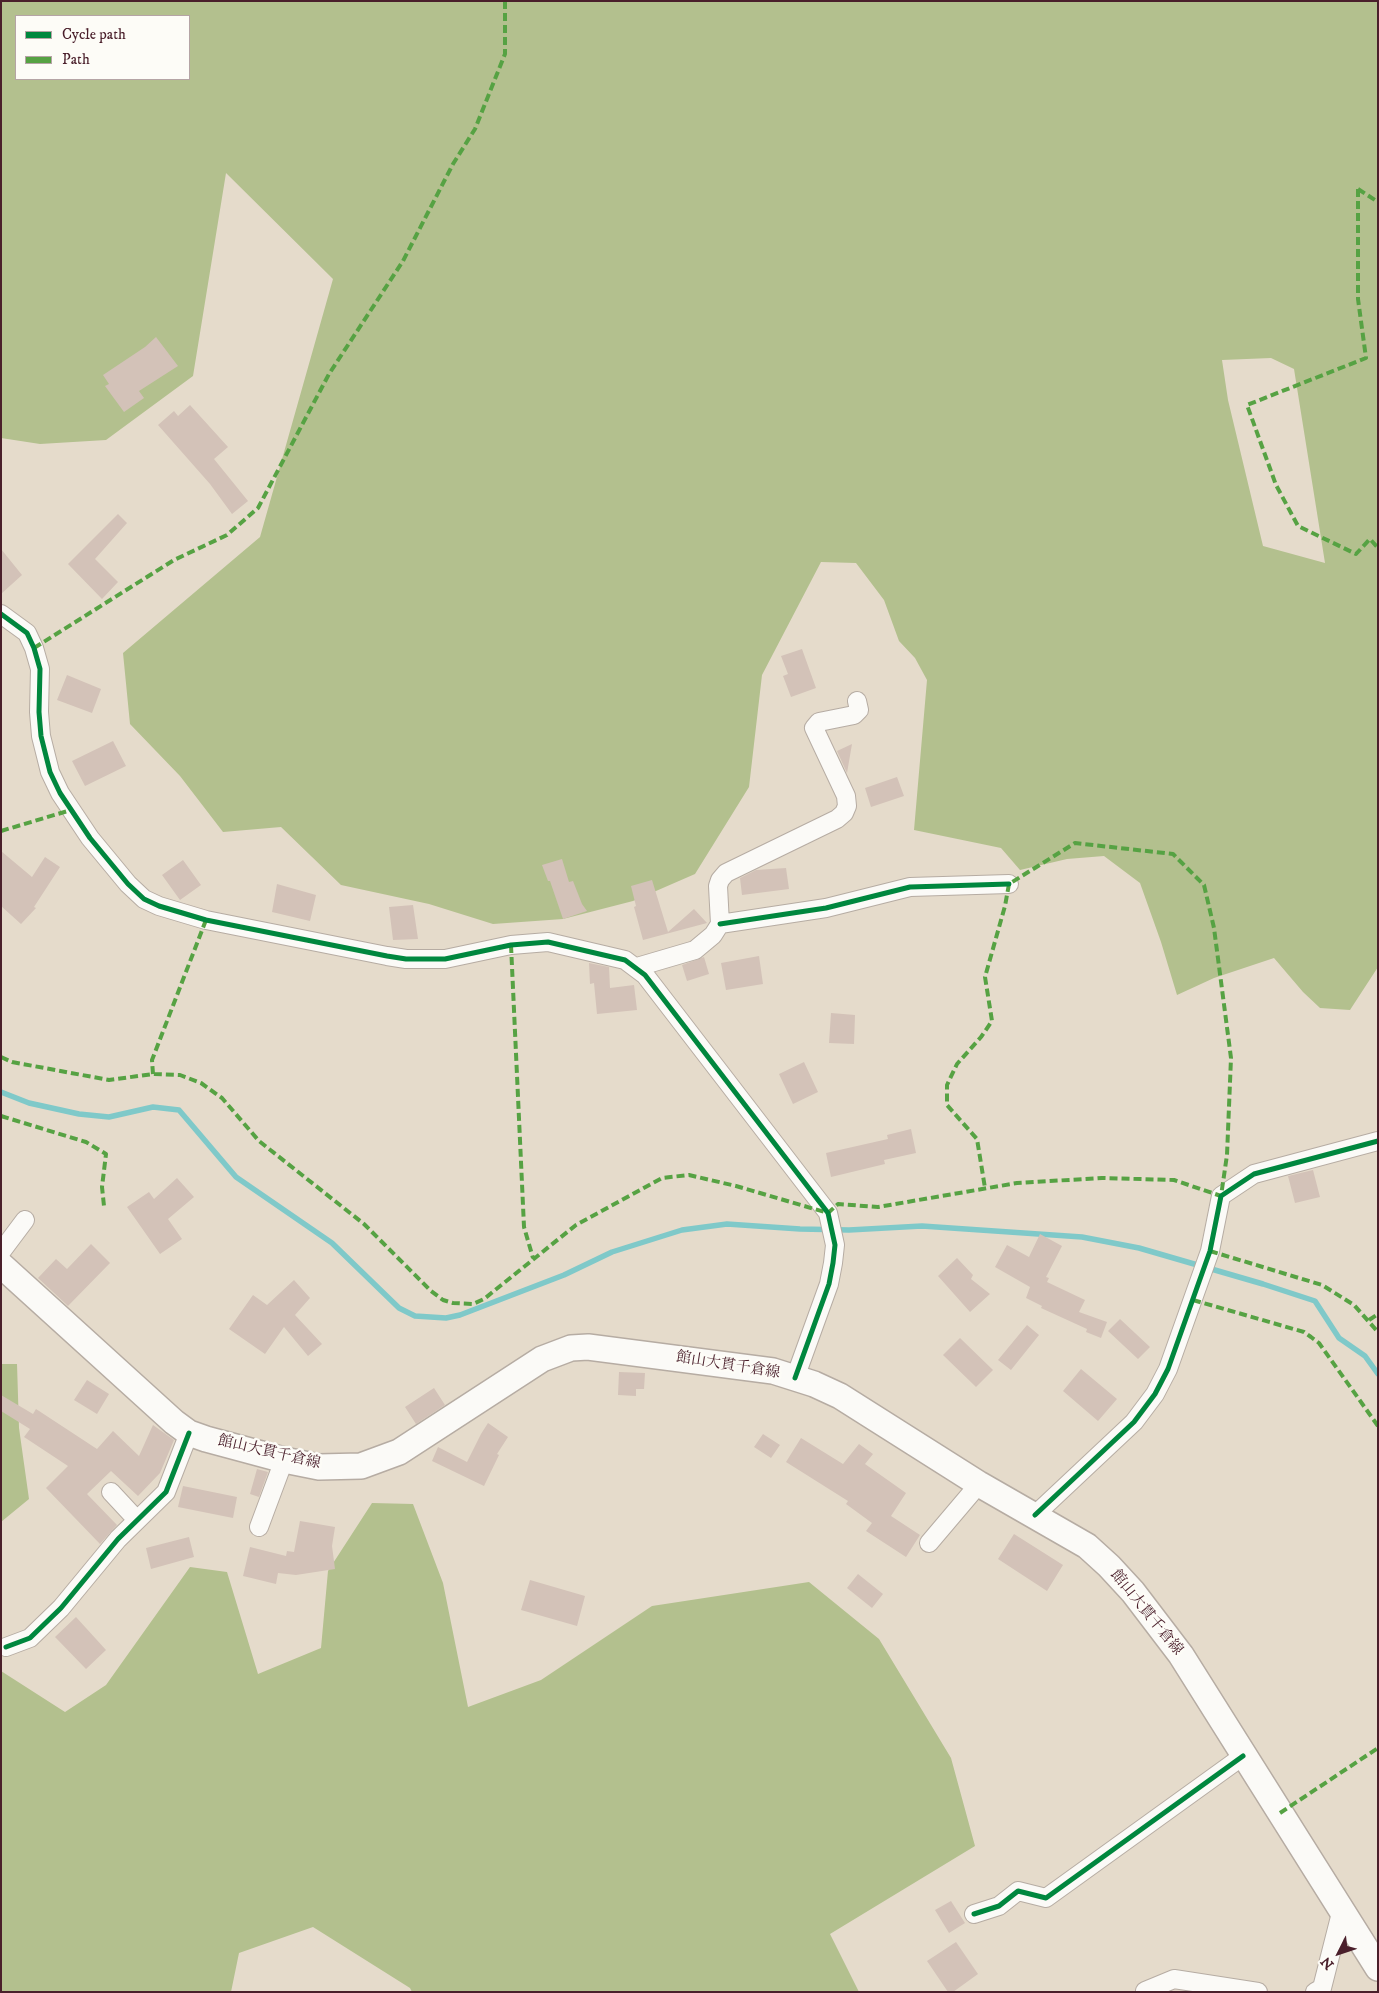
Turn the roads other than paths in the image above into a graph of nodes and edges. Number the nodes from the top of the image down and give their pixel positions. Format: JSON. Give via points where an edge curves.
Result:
{"nodes":[{"id":1,"x":1,"y":614,"type":"edge"},
{"id":2,"x":857,"y":701,"type":"dead end"},
{"id":3,"x":1008,"y":884,"type":"dead end"},
{"id":4,"x":720,"y":924,"type":"junction"},
{"id":5,"x":637,"y":967,"type":"junction"},
{"id":6,"x":1378,"y":1141,"type":"edge"},
{"id":7,"x":25,"y":1220,"type":"dead end"},
{"id":8,"x":1,"y":1252,"type":"edge"},
{"id":9,"x":1,"y":1265,"type":"edge"},
{"id":10,"x":795,"y":1378,"type":"junction"},
{"id":11,"x":189,"y":1433,"type":"junction"},
{"id":12,"x":284,"y":1460,"type":"junction"},
{"id":13,"x":979,"y":1484,"type":"junction"},
{"id":14,"x":111,"y":1492,"type":"dead end"},
{"id":15,"x":1036,"y":1515,"type":"junction"},
{"id":16,"x":137,"y":1520,"type":"junction"},
{"id":17,"x":259,"y":1527,"type":"dead end"},
{"id":18,"x":929,"y":1543,"type":"dead end"},
{"id":19,"x":6,"y":1647,"type":"dead end"},
{"id":20,"x":1243,"y":1756,"type":"junction"},
{"id":21,"x":1342,"y":1909,"type":"junction"},
{"id":22,"x":974,"y":1914,"type":"dead end"},
{"id":23,"x":1378,"y":1968,"type":"edge"},
{"id":24,"x":1145,"y":1991,"type":"edge"},
{"id":25,"x":1258,"y":1992,"type":"edge"},
{"id":26,"x":1315,"y":1992,"type":"edge"}],
"edges":[{"from":1,"to":5,"type":"street","via":[[27,633],[34,648],[40,669],[41,736],[50,772],[60,793],[90,838],[144,899],[206,920],[406,959],[445,959],[511,945],[548,942],[625,960]]},
{"from":2,"to":4,"type":"street","via":[[859,710],[854,715],[819,722],[814,728],[846,796],[848,806],[844,813],[726,873],[718,886]]},
{"from":3,"to":4,"type":"street","via":[[910,887],[826,908]]},
{"from":4,"to":5,"type":"street","via":[[713,935],[695,950]]},
{"from":5,"to":10,"type":"street","via":[[828,1213],[835,1245],[833,1263]]},
{"from":6,"to":15,"type":"street","via":[[1254,1174],[1221,1196],[1210,1251],[1168,1369],[1155,1394],[1134,1422]]},
{"from":7,"to":8,"type":"street"},
{"from":9,"to":11,"type":"main road","name":"館山大貫千倉線"},
{"from":10,"to":12,"type":"main road","name":"館山大貫千倉線","via":[[736,1366],[588,1347],[571,1348],[542,1360],[399,1452],[380,1460],[361,1466],[319,1467]]},
{"from":10,"to":13,"type":"main road","name":"館山大貫千倉線","via":[[840,1396]]},
{"from":11,"to":12,"type":"main road","name":"館山大貫千倉線"},
{"from":11,"to":16,"type":"street","via":[[166,1492]]},
{"from":12,"to":17,"type":"street"},
{"from":13,"to":15,"type":"main road","name":"館山大貫千倉線"},
{"from":13,"to":18,"type":"street"},
{"from":14,"to":16,"type":"street"},
{"from":15,"to":20,"type":"main road","name":"館山大貫千倉線","via":[[1087,1546],[1133,1592],[1181,1655]]},
{"from":16,"to":19,"type":"street","via":[[61,1608],[30,1638]]},
{"from":20,"to":21,"type":"main road","name":"館山大貫千倉線"},
{"from":20,"to":22,"type":"street","via":[[1046,1898],[1018,1891],[999,1906]]},
{"from":21,"to":23,"type":"main road","name":"館山大貫千倉線"},
{"from":21,"to":26,"type":"street","via":[[1322,1988]]},
{"from":24,"to":25,"type":"street","via":[[1174,1979]]}]}
